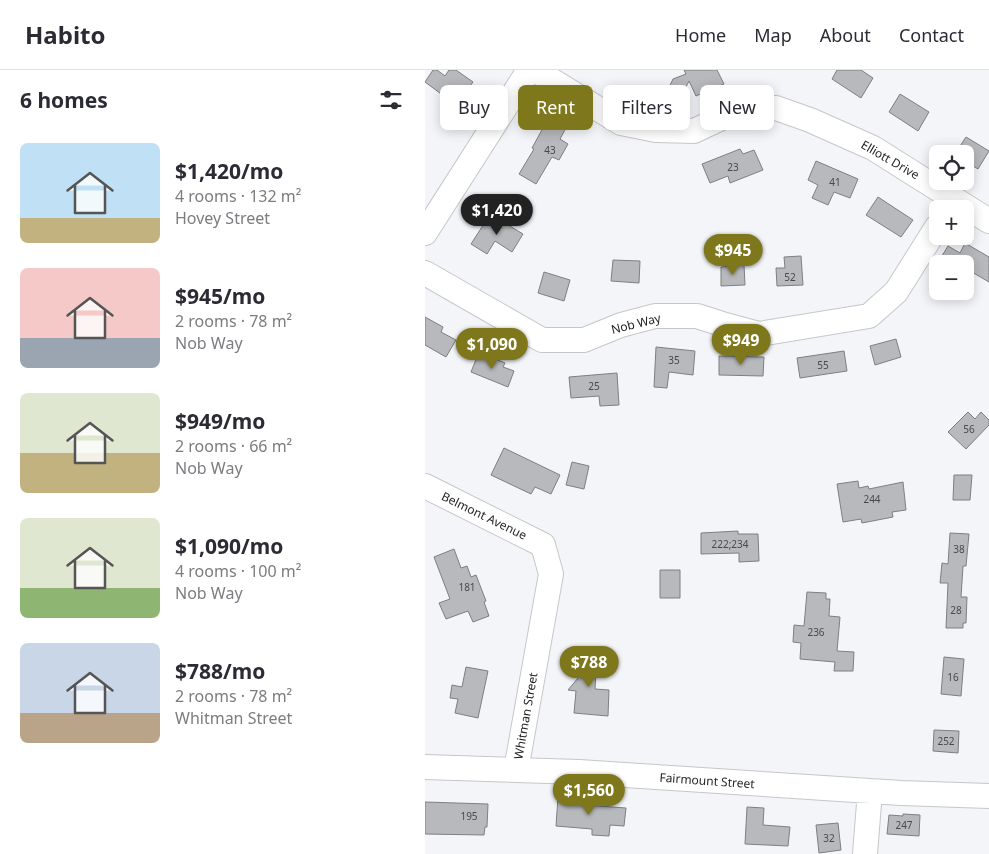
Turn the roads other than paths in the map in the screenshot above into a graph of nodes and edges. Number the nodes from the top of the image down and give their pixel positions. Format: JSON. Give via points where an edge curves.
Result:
{"nodes":[{"id":1,"x":529,"y":70,"type":"edge"},
{"id":2,"x":535,"y":70,"type":"edge"},
{"id":3,"x":947,"y":200,"type":"edge"},
{"id":4,"x":974,"y":214,"type":"edge"},
{"id":5,"x":989,"y":221,"type":"edge"},
{"id":6,"x":425,"y":233,"type":"edge"},
{"id":7,"x":929,"y":240,"type":"edge"},
{"id":8,"x":425,"y":273,"type":"edge"},
{"id":9,"x":425,"y":486,"type":"edge"},
{"id":10,"x":543,"y":545,"type":"joint"},
{"id":11,"x":425,"y":767,"type":"edge"},
{"id":12,"x":517,"y":770,"type":"junction"},
{"id":13,"x":989,"y":779,"type":"edge"},
{"id":14,"x":870,"y":791,"type":"junction"},
{"id":15,"x":989,"y":796,"type":"edge"},
{"id":16,"x":865,"y":854,"type":"edge"}],
"edges":[{"from":1,"to":6,"type":"street"},
{"from":2,"to":3,"type":"street","name":"Elliott Drive","via":[[621,123],[656,130],[694,131],[730,114],[776,108],[873,148]]},
{"from":4,"to":5,"type":"street","name":"Elliott Drive"},
{"from":7,"to":8,"type":"street","name":"Nob Way","via":[[896,292],[869,316],[759,334],[697,316],[655,316],[584,340],[542,340]]},
{"from":9,"to":10,"type":"street","name":"Belmont Avenue"},
{"from":10,"to":12,"type":"street","name":"Whitman Street","via":[[551,574]]},
{"from":11,"to":12,"type":"street","name":"Fairmount Street"},
{"from":12,"to":14,"type":"street","name":"Fairmount Street"},
{"from":13,"to":15,"type":"street"},
{"from":14,"to":15,"type":"street","name":"Fairmount Street"},
{"from":14,"to":16,"type":"street"}]}
